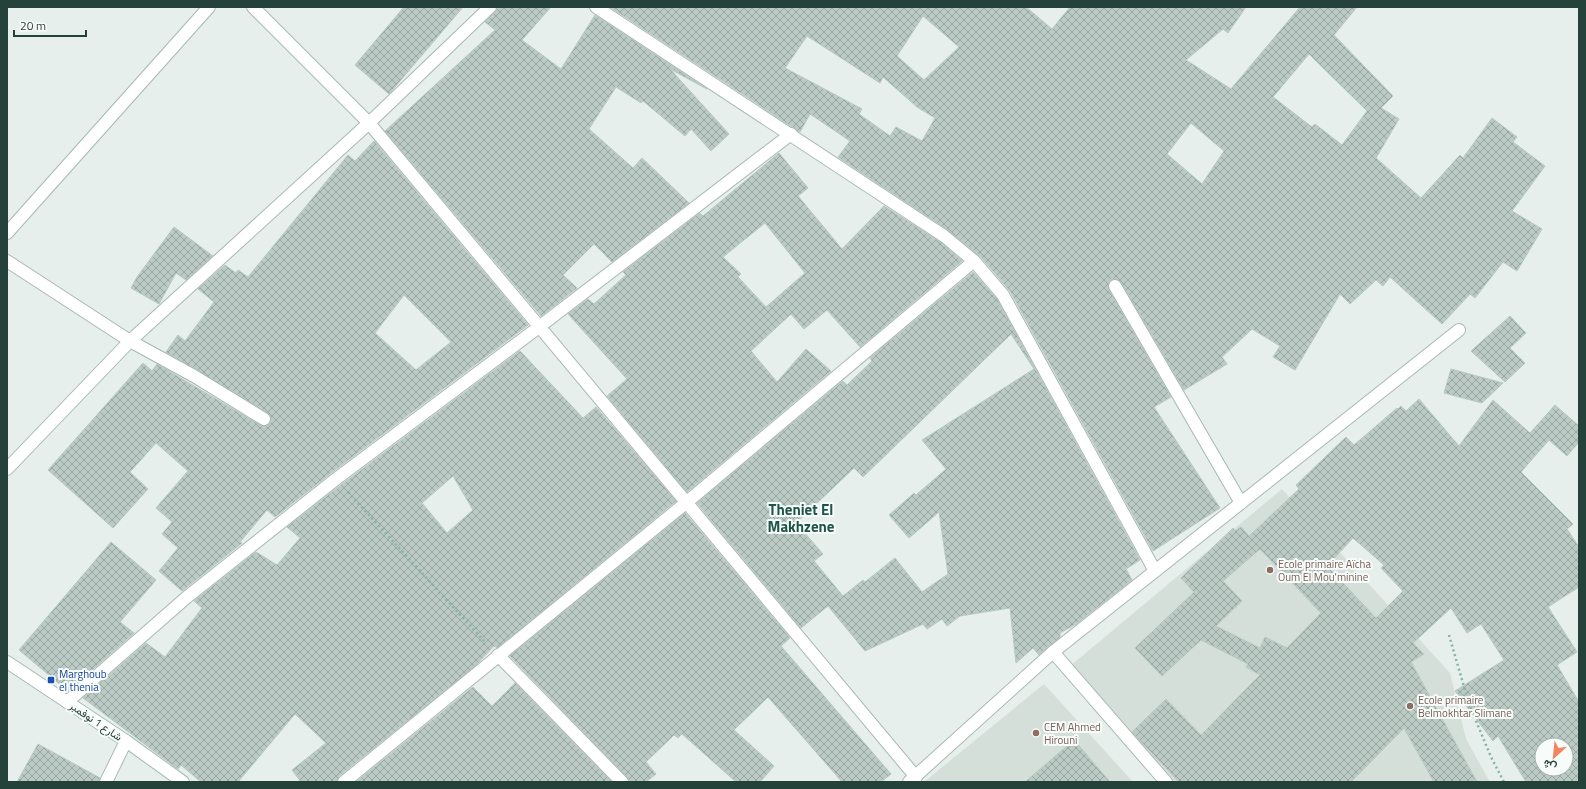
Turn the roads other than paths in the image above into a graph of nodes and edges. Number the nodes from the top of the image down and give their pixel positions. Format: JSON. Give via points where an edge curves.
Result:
{"nodes":[{"id":1,"x":209,"y":7,"type":"edge"},
{"id":2,"x":253,"y":7,"type":"edge"},
{"id":3,"x":490,"y":7,"type":"edge"},
{"id":4,"x":596,"y":7,"type":"edge"},
{"id":5,"x":369,"y":123,"type":"junction"},
{"id":6,"x":791,"y":134,"type":"junction"},
{"id":7,"x":7,"y":233,"type":"edge"},
{"id":8,"x":7,"y":261,"type":"edge"},
{"id":9,"x":974,"y":261,"type":"junction"},
{"id":10,"x":1115,"y":286,"type":"dead end"},
{"id":11,"x":540,"y":327,"type":"junction"},
{"id":12,"x":1459,"y":330,"type":"dead end"},
{"id":13,"x":130,"y":340,"type":"junction"},
{"id":14,"x":264,"y":419,"type":"dead end"},
{"id":15,"x":7,"y":469,"type":"edge"},
{"id":16,"x":687,"y":502,"type":"junction"},
{"id":17,"x":1241,"y":503,"type":"junction"},
{"id":18,"x":1155,"y":571,"type":"junction"},
{"id":19,"x":1053,"y":652,"type":"junction"},
{"id":20,"x":498,"y":655,"type":"junction"},
{"id":21,"x":7,"y":662,"type":"edge"},
{"id":22,"x":67,"y":702,"type":"junction"},
{"id":23,"x":126,"y":741,"type":"junction"},
{"id":24,"x":912,"y":779,"type":"edge"},
{"id":25,"x":106,"y":782,"type":"edge"},
{"id":26,"x":183,"y":782,"type":"edge"},
{"id":27,"x":344,"y":782,"type":"edge"},
{"id":28,"x":622,"y":782,"type":"edge"},
{"id":29,"x":1166,"y":782,"type":"edge"}],
"edges":[{"from":1,"to":7,"type":"street"},
{"from":2,"to":5,"type":"street"},
{"from":3,"to":5,"type":"street"},
{"from":4,"to":6,"type":"street"},
{"from":5,"to":11,"type":"street"},
{"from":5,"to":13,"type":"street"},
{"from":6,"to":9,"type":"street","via":[[944,236]]},
{"from":6,"to":11,"type":"street"},
{"from":8,"to":13,"type":"street"},
{"from":9,"to":16,"type":"street"},
{"from":9,"to":18,"type":"street","via":[[1003,295]]},
{"from":10,"to":17,"type":"street"},
{"from":11,"to":16,"type":"street"},
{"from":11,"to":22,"type":"street","via":[[336,479],[187,597]]},
{"from":12,"to":17,"type":"street"},
{"from":13,"to":14,"type":"street"},
{"from":13,"to":15,"type":"street"},
{"from":16,"to":20,"type":"street"},
{"from":16,"to":24,"type":"street"},
{"from":17,"to":18,"type":"street"},
{"from":18,"to":19,"type":"street"},
{"from":19,"to":24,"type":"street"},
{"from":19,"to":29,"type":"street"},
{"from":20,"to":27,"type":"street"},
{"from":20,"to":28,"type":"street"},
{"from":21,"to":22,"type":"street","name":"شارع 1 نوفمبر"},
{"from":22,"to":23,"type":"street","name":"شارع 1 نوفمبر"},
{"from":23,"to":25,"type":"street"},
{"from":23,"to":26,"type":"street","name":"شارع 1 نوفمبر"}]}
